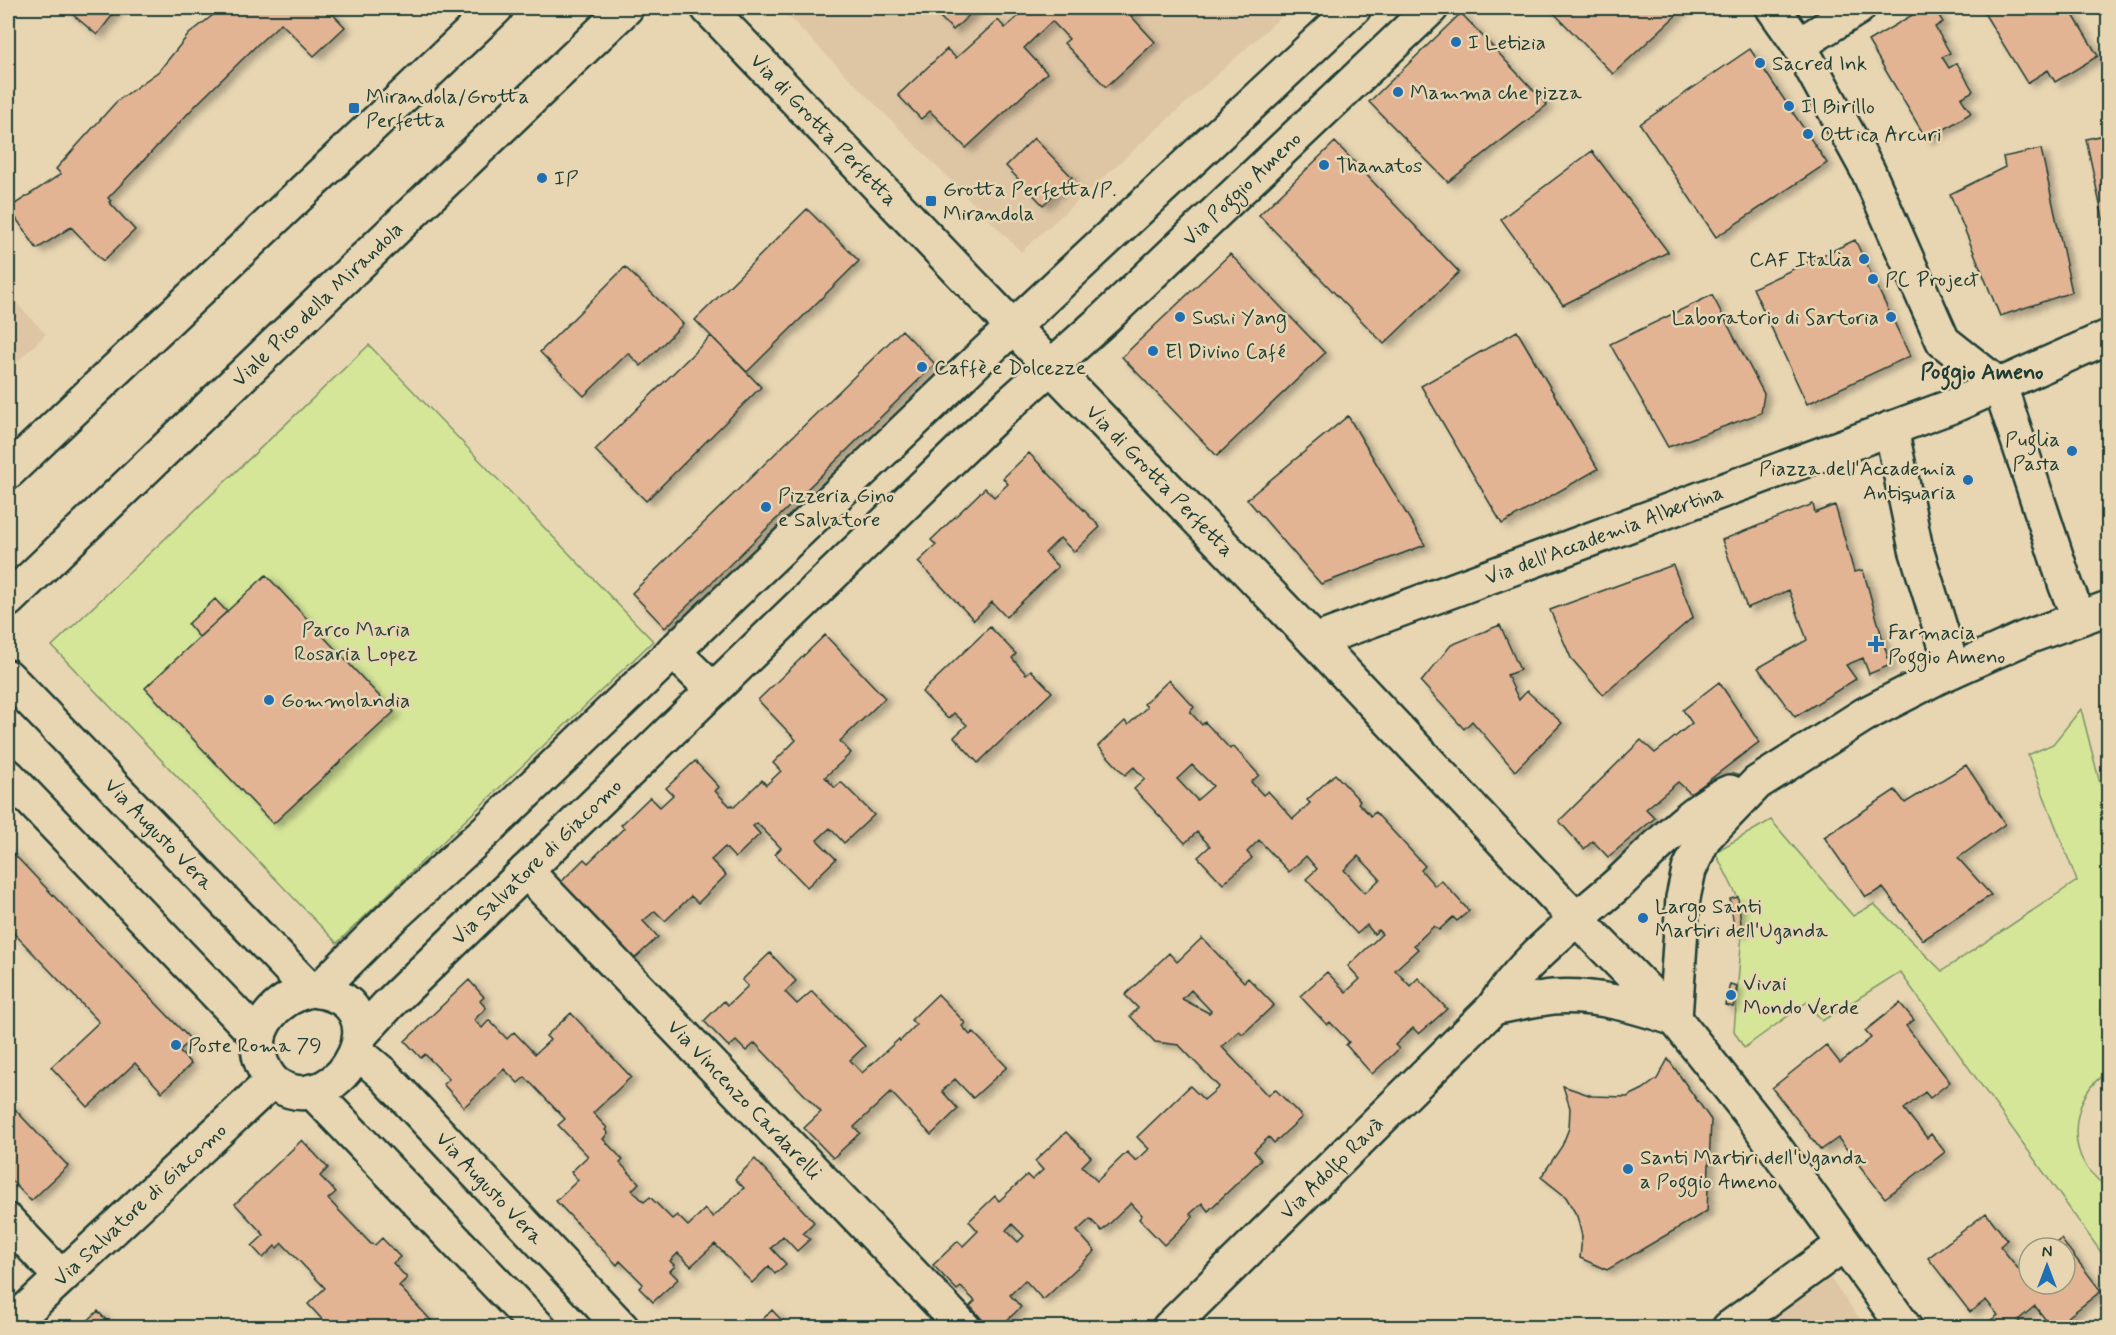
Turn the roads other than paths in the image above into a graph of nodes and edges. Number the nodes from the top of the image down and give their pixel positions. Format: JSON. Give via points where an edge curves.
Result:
{"nodes":[{"id":1,"x":496,"y":8,"type":"edge"},
{"id":2,"x":626,"y":8,"type":"edge"},
{"id":3,"x":708,"y":8,"type":"edge"},
{"id":4,"x":1354,"y":8,"type":"edge"},
{"id":5,"x":1431,"y":8,"type":"edge"},
{"id":6,"x":1773,"y":8,"type":"edge"},
{"id":7,"x":1858,"y":8,"type":"edge"},
{"id":8,"x":1799,"y":45,"type":"junction"},
{"id":9,"x":1013,"y":328,"type":"junction"},
{"id":10,"x":2109,"y":337,"type":"edge"},
{"id":11,"x":1051,"y":367,"type":"junction"},
{"id":12,"x":2000,"y":386,"type":"junction"},
{"id":13,"x":1891,"y":428,"type":"junction"},
{"id":14,"x":8,"y":472,"type":"edge"},
{"id":15,"x":8,"y":600,"type":"edge"},
{"id":16,"x":2094,"y":613,"type":"edge"},
{"id":17,"x":1315,"y":641,"type":"junction"},
{"id":18,"x":673,"y":651,"type":"junction"},
{"id":19,"x":1953,"y":670,"type":"junction"},
{"id":20,"x":8,"y":677,"type":"edge"},
{"id":21,"x":712,"y":690,"type":"junction"},
{"id":22,"x":8,"y":776,"type":"edge"},
{"id":23,"x":1757,"y":783,"type":"junction"},
{"id":24,"x":526,"y":871,"type":"junction"},
{"id":25,"x":1569,"y":910,"type":"junction"},
{"id":26,"x":314,"y":990,"type":"junction"},
{"id":27,"x":1493,"y":1008,"type":"junction"},
{"id":28,"x":1675,"y":1019,"type":"junction"},
{"id":29,"x":259,"y":1038,"type":"junction"},
{"id":30,"x":359,"y":1043,"type":"junction"},
{"id":31,"x":272,"y":1081,"type":"junction"},
{"id":32,"x":312,"y":1091,"type":"junction"},
{"id":33,"x":8,"y":1221,"type":"edge"},
{"id":34,"x":1844,"y":1244,"type":"junction"},
{"id":35,"x":60,"y":1276,"type":"junction"},
{"id":36,"x":8,"y":1327,"type":"edge"},
{"id":37,"x":539,"y":1328,"type":"edge"},
{"id":38,"x":622,"y":1328,"type":"edge"},
{"id":39,"x":964,"y":1328,"type":"edge"},
{"id":40,"x":1169,"y":1328,"type":"edge"},
{"id":41,"x":1729,"y":1328,"type":"edge"},
{"id":42,"x":1905,"y":1328,"type":"edge"}],
"edges":[{"from":1,"to":14,"type":"street"},
{"from":2,"to":15,"type":"street","name":"Viale Pico della Mirandola"},
{"from":3,"to":9,"type":"street","name":"Via di Grotta Perfetta"},
{"from":4,"to":9,"type":"street"},
{"from":5,"to":11,"type":"street","name":"Via Poggio Ameno"},
{"from":6,"to":8,"type":"street"},
{"from":7,"to":8,"type":"street"},
{"from":8,"to":12,"type":"street","via":[[1869,171],[1943,341]]},
{"from":9,"to":11,"type":"street","name":"Via di Grotta Perfetta"},
{"from":9,"to":18,"type":"street"},
{"from":10,"to":12,"type":"street"},
{"from":11,"to":17,"type":"street","name":"Via di Grotta Perfetta"},
{"from":11,"to":21,"type":"street","name":"Via Salvatore di Giacomo"},
{"from":12,"to":13,"type":"street","name":"Via dell'Accademia Albertina"},
{"from":12,"to":16,"type":"street","via":[[2066,586]]},
{"from":13,"to":17,"type":"street","name":"Via dell'Accademia Albertina"},
{"from":13,"to":19,"type":"street","via":[[1916,549]]},
{"from":16,"to":19,"type":"street"},
{"from":17,"to":25,"type":"street","name":"Via di Grotta Perfetta"},
{"from":18,"to":21,"type":"street"},
{"from":18,"to":26,"type":"street"},
{"from":19,"to":23,"type":"street","via":[[1864,715]]},
{"from":20,"to":26,"type":"street","name":"Via Augusto Vera"},
{"from":21,"to":24,"type":"street","name":"Via Salvatore di Giacomo"},
{"from":22,"to":29,"type":"street"},
{"from":23,"to":25,"type":"street","via":[[1705,806]]},
{"from":23,"to":28,"type":"street","via":[[1704,838],[1689,870],[1683,898]]},
{"from":24,"to":30,"type":"street","name":"Via Salvatore di Giacomo","via":[[388,1005]]},
{"from":24,"to":39,"type":"street","name":"Via Vincenzo Cardarelli"},
{"from":25,"to":27,"type":"street"},
{"from":25,"to":28,"type":"street"},
{"from":26,"to":29,"type":"street","via":[[295,994],[274,1008]]},
{"from":26,"to":30,"type":"street","via":[[343,999],[356,1015]]},
{"from":27,"to":28,"type":"street","via":[[1554,997],[1586,998]]},
{"from":27,"to":40,"type":"street","name":"Via Adolfo Ravà"},
{"from":28,"to":34,"type":"street","via":[[1756,1121]]},
{"from":29,"to":31,"type":"street","via":[[260,1058]]},
{"from":30,"to":32,"type":"street","via":[[339,1078]]},
{"from":30,"to":38,"type":"street","name":"Via Augusto Vera","via":[[382,1073]]},
{"from":31,"to":32,"type":"street","via":[[289,1090]]},
{"from":31,"to":35,"type":"street","name":"Via Salvatore di Giacomo"},
{"from":32,"to":37,"type":"street"},
{"from":33,"to":35,"type":"street"},
{"from":34,"to":41,"type":"street"},
{"from":34,"to":42,"type":"street"},
{"from":35,"to":36,"type":"street","name":"Via Salvatore di Giacomo"}]}
